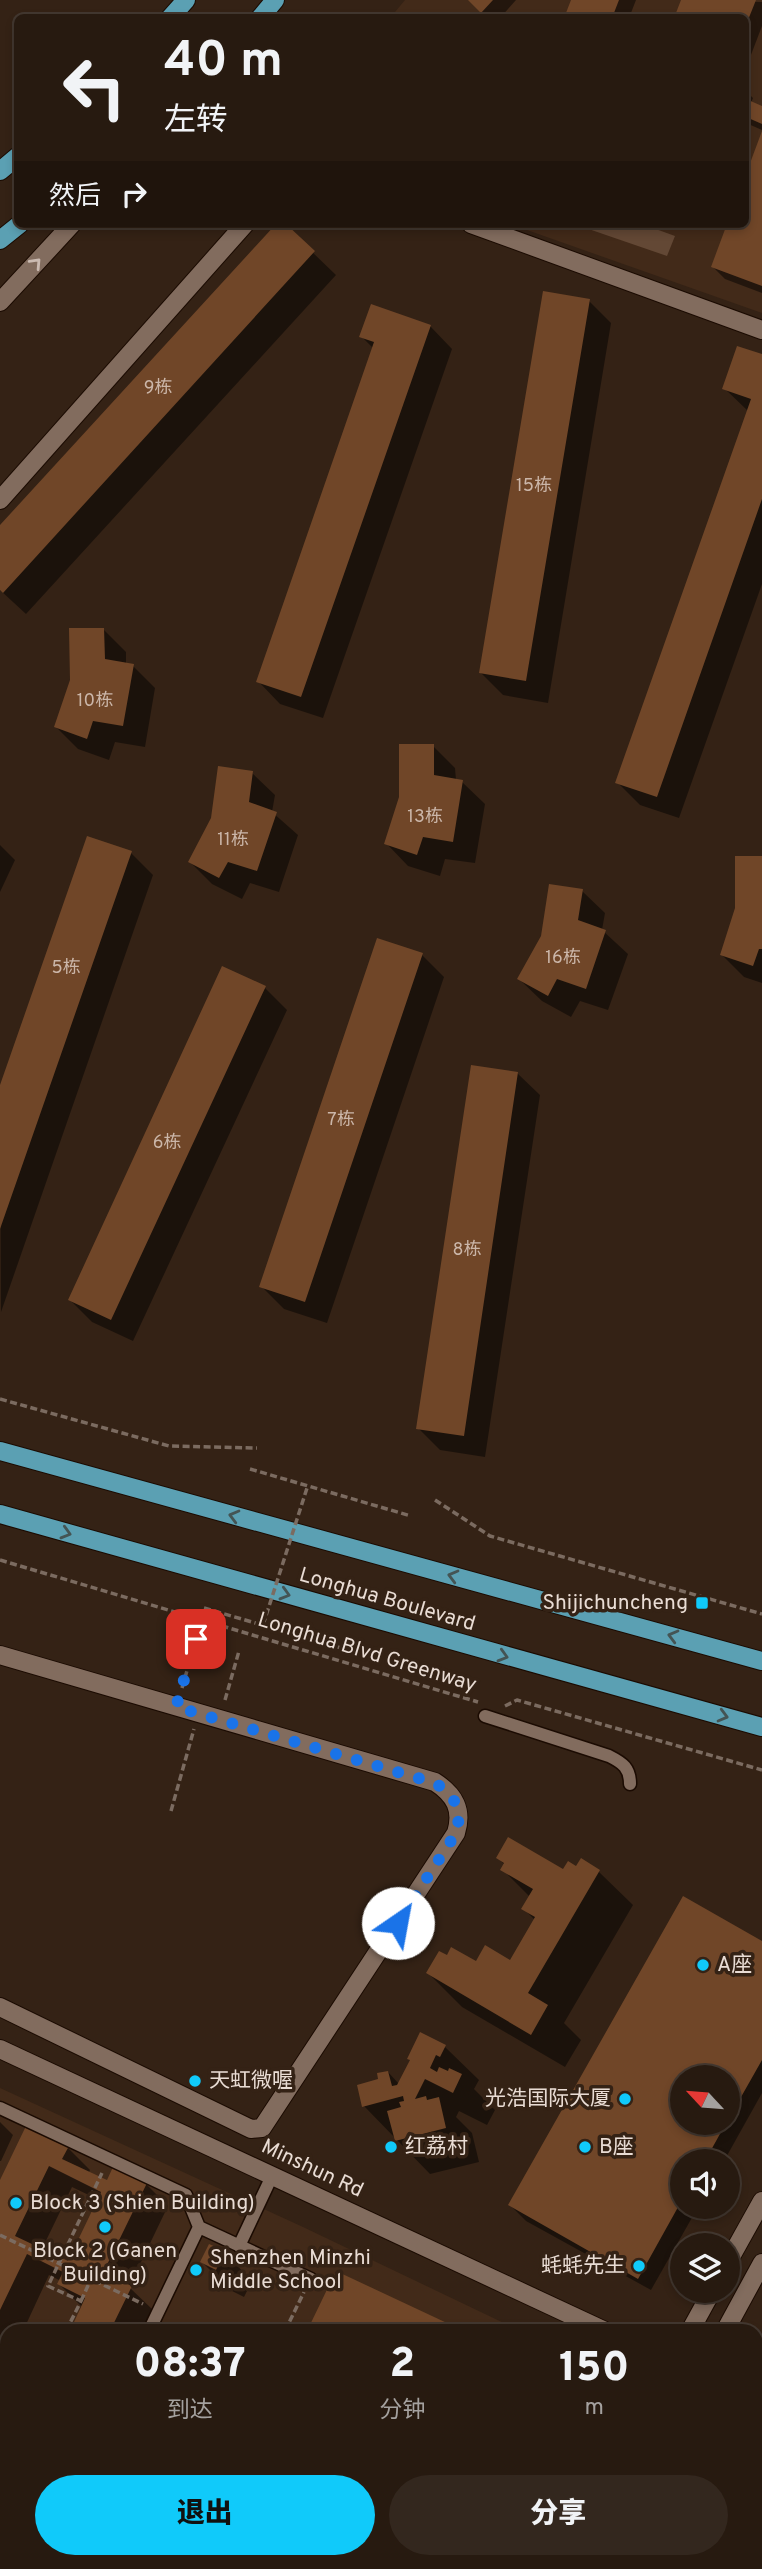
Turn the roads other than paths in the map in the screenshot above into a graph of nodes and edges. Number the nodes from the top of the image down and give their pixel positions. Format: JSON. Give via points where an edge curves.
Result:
{"nodes":[{"id":1,"x":186,"y":0,"type":"edge"},
{"id":2,"x":275,"y":0,"type":"edge"},
{"id":3,"x":174,"y":14,"type":"edge"},
{"id":4,"x":263,"y":14,"type":"edge"},
{"id":5,"x":14,"y":159,"type":"edge"},
{"id":6,"x":0,"y":171,"type":"edge"},
{"id":7,"x":15,"y":228,"type":"edge"},
{"id":8,"x":68,"y":228,"type":"edge"},
{"id":9,"x":242,"y":228,"type":"edge"},
{"id":10,"x":482,"y":228,"type":"edge"},
{"id":11,"x":0,"y":240,"type":"edge"},
{"id":12,"x":0,"y":302,"type":"edge"},
{"id":13,"x":762,"y":330,"type":"edge"},
{"id":14,"x":0,"y":500,"type":"edge"},
{"id":15,"x":0,"y":1451,"type":"edge"},
{"id":16,"x":0,"y":1514,"type":"edge"},
{"id":17,"x":0,"y":1655,"type":"edge"},
{"id":18,"x":762,"y":1661,"type":"edge"},
{"id":19,"x":484,"y":1710,"type":"road end"},
{"id":20,"x":762,"y":1727,"type":"edge"},
{"id":21,"x":630,"y":1784,"type":"dead end"},
{"id":22,"x":0,"y":2007,"type":"edge"},
{"id":23,"x":0,"y":2049,"type":"edge"},
{"id":24,"x":0,"y":2108,"type":"edge"},
{"id":25,"x":272,"y":2176,"type":"junction"},
{"id":26,"x":762,"y":2201,"type":"edge"},
{"id":27,"x":199,"y":2227,"type":"junction"},
{"id":28,"x":740,"y":2240,"type":"edge"},
{"id":29,"x":239,"y":2246,"type":"junction"},
{"id":30,"x":762,"y":2263,"type":"edge"},
{"id":31,"x":310,"y":2279,"type":"dead end"},
{"id":32,"x":705,"y":2303,"type":"edge"},
{"id":33,"x":152,"y":2324,"type":"edge"},
{"id":34,"x":590,"y":2324,"type":"edge"},
{"id":35,"x":694,"y":2324,"type":"edge"},
{"id":36,"x":729,"y":2324,"type":"edge"}],
"edges":[{"from":1,"to":3,"type":"main road"},
{"from":2,"to":4,"type":"main road"},
{"from":5,"to":6,"type":"main road"},
{"from":7,"to":11,"type":"main road"},
{"from":12,"to":8,"type":"street","one_way":true},
{"from":9,"to":14,"type":"street"},
{"from":10,"to":13,"type":"street"},
{"from":18,"to":15,"type":"main road","name":"Longhua Boulevard","one_way":true},
{"from":16,"to":20,"type":"main road","name":"Longhua Boulevard","one_way":true},
{"from":17,"to":22,"type":"street","via":[[435,1783],[445,1788],[459,1808],[460,1820],[456,1833],[266,2125],[257,2130]]},
{"from":19,"to":21,"type":"lane","via":[[622,1762],[630,1772]]},
{"from":23,"to":25,"type":"street","name":"Minshun Rd"},
{"from":24,"to":27,"type":"lane","via":[[186,2195]]},
{"from":25,"to":29,"type":"lane"},
{"from":25,"to":34,"type":"street","name":"Minshun Rd"},
{"from":26,"to":28,"type":"street"},
{"from":27,"to":29,"type":"lane"},
{"from":27,"to":33,"type":"lane"},
{"from":29,"to":31,"type":"lane"},
{"from":30,"to":36,"type":"street"},
{"from":32,"to":35,"type":"street"}]}
